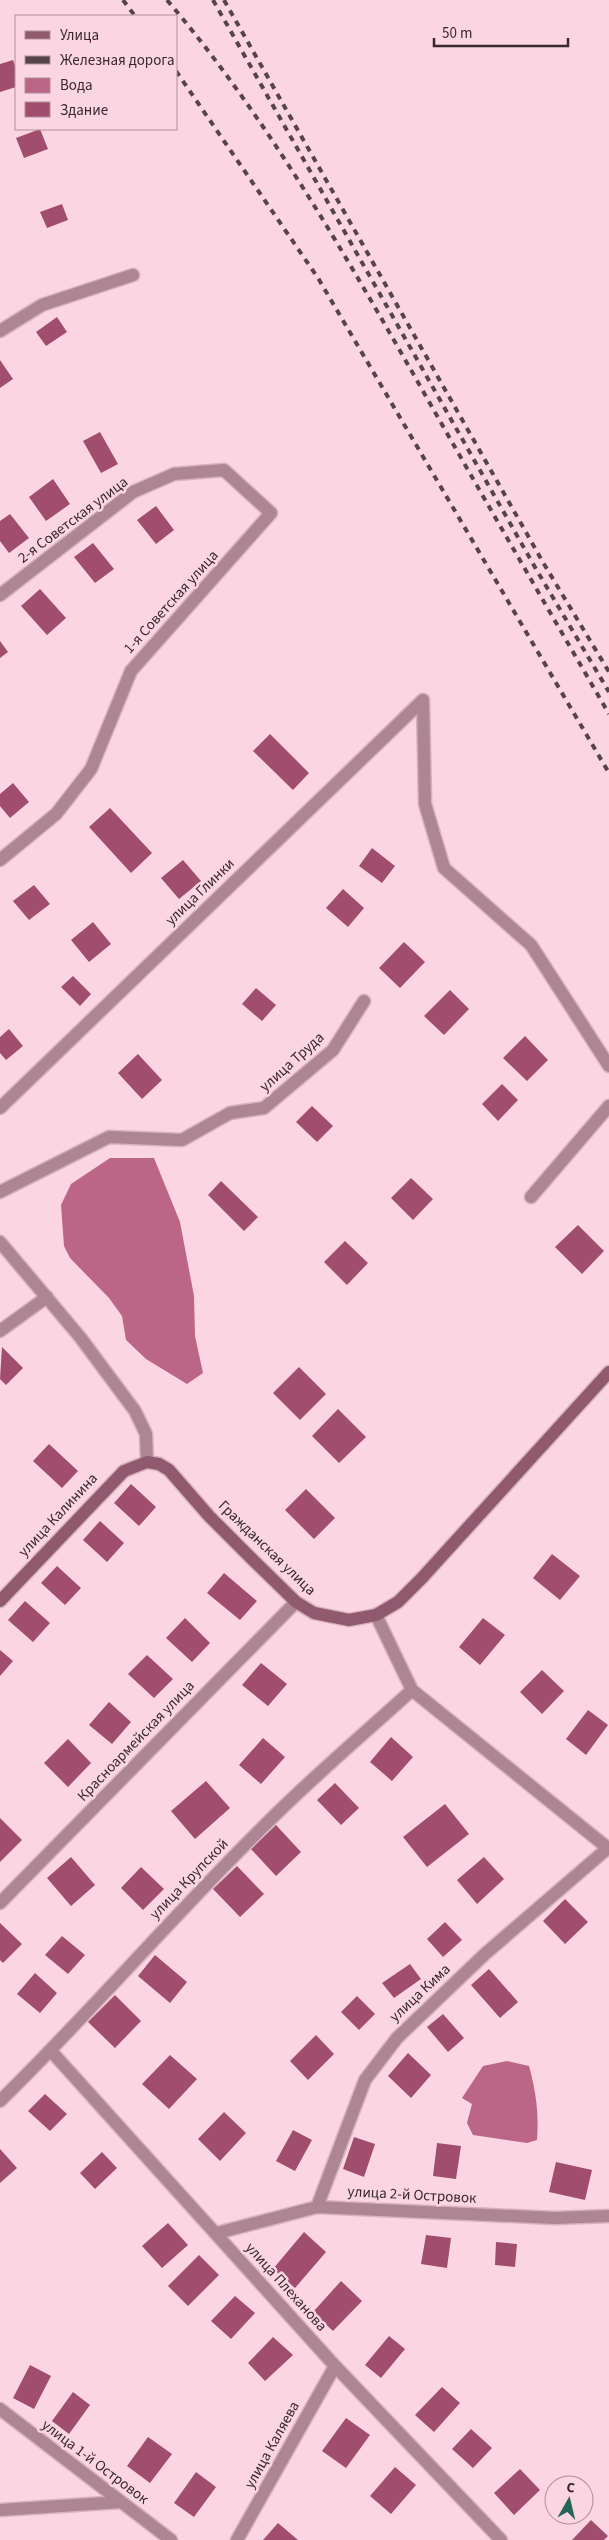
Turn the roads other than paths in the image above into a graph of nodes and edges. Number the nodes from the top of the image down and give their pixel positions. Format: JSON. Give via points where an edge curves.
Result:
{"nodes":[{"id":1,"x":133,"y":275,"type":"dead end"},
{"id":2,"x":0,"y":330,"type":"edge"},
{"id":3,"x":271,"y":513,"type":"joint"},
{"id":4,"x":0,"y":595,"type":"edge"},
{"id":5,"x":0,"y":860,"type":"edge"},
{"id":6,"x":364,"y":1002,"type":"dead end"},
{"id":7,"x":609,"y":1066,"type":"edge"},
{"id":8,"x":609,"y":1106,"type":"edge"},
{"id":9,"x":0,"y":1108,"type":"edge"},
{"id":10,"x":0,"y":1192,"type":"edge"},
{"id":11,"x":531,"y":1198,"type":"dead end"},
{"id":12,"x":0,"y":1242,"type":"edge"},
{"id":13,"x":47,"y":1297,"type":"junction"},
{"id":14,"x":0,"y":1331,"type":"edge"},
{"id":15,"x":609,"y":1372,"type":"edge"},
{"id":16,"x":147,"y":1462,"type":"junction"},
{"id":17,"x":0,"y":1601,"type":"edge"},
{"id":18,"x":296,"y":1602,"type":"junction"},
{"id":19,"x":376,"y":1615,"type":"junction"},
{"id":20,"x":412,"y":1690,"type":"junction"},
{"id":21,"x":609,"y":1848,"type":"edge"},
{"id":22,"x":0,"y":1903,"type":"edge"},
{"id":23,"x":51,"y":2051,"type":"junction"},
{"id":24,"x":0,"y":2101,"type":"edge"},
{"id":25,"x":317,"y":2207,"type":"junction"},
{"id":26,"x":609,"y":2216,"type":"edge"},
{"id":27,"x":217,"y":2233,"type":"junction"},
{"id":28,"x":335,"y":2366,"type":"junction"},
{"id":29,"x":0,"y":2409,"type":"edge"},
{"id":30,"x":121,"y":2502,"type":"junction"},
{"id":31,"x":0,"y":2510,"type":"edge"},
{"id":32,"x":171,"y":2540,"type":"edge"},
{"id":33,"x":237,"y":2540,"type":"edge"},
{"id":34,"x":501,"y":2540,"type":"edge"}],
"edges":[{"from":1,"to":2,"type":"street","via":[[42,306]]},
{"from":3,"to":4,"type":"street","name":"2-я Советская улица","via":[[224,470],[174,474],[133,492]]},
{"from":3,"to":5,"type":"street","name":"1-я Советская улица","via":[[131,671],[91,769],[56,814]]},
{"from":6,"to":10,"type":"street","name":"улица Труда","via":[[333,1050],[264,1108],[230,1113],[182,1140],[109,1137]]},
{"from":7,"to":9,"type":"street","name":"улица Глинки","via":[[531,945],[444,868],[425,804],[422,700]]},
{"from":8,"to":11,"type":"street"},
{"from":12,"to":13,"type":"street"},
{"from":13,"to":14,"type":"street"},
{"from":13,"to":16,"type":"street","via":[[135,1411],[146,1434]]},
{"from":15,"to":19,"type":"main road","via":[[422,1578],[398,1602]]},
{"from":16,"to":17,"type":"main road","name":"улица Калинина","via":[[124,1470]]},
{"from":16,"to":18,"type":"main road","name":"Гражданская улица","via":[[169,1470],[209,1516]]},
{"from":18,"to":19,"type":"main road","name":"Гражданская улица","via":[[314,1613],[334,1619]]},
{"from":18,"to":22,"type":"street","name":"Красноармейская улица"},
{"from":19,"to":20,"type":"street"},
{"from":20,"to":21,"type":"street"},
{"from":20,"to":23,"type":"street","name":"улица Крупской","via":[[271,1818]]},
{"from":21,"to":25,"type":"street","name":"улица Кима","via":[[485,1954],[396,2038],[365,2080]]},
{"from":23,"to":24,"type":"street","name":"улица Крупской"},
{"from":23,"to":27,"type":"street","name":"улица Плеханова"},
{"from":25,"to":26,"type":"street","name":"улица 2-й Островок","via":[[555,2218]]},
{"from":25,"to":27,"type":"street","name":"улица 2-й Островок"},
{"from":27,"to":28,"type":"street","name":"улица Плеханова"},
{"from":28,"to":33,"type":"street","name":"улица Каляева"},
{"from":28,"to":34,"type":"street","name":"улица Плеханова"},
{"from":29,"to":30,"type":"street","name":"улица 1-й Островок"},
{"from":30,"to":31,"type":"street"},
{"from":30,"to":32,"type":"street","name":"улица 1-й Островок"}]}
